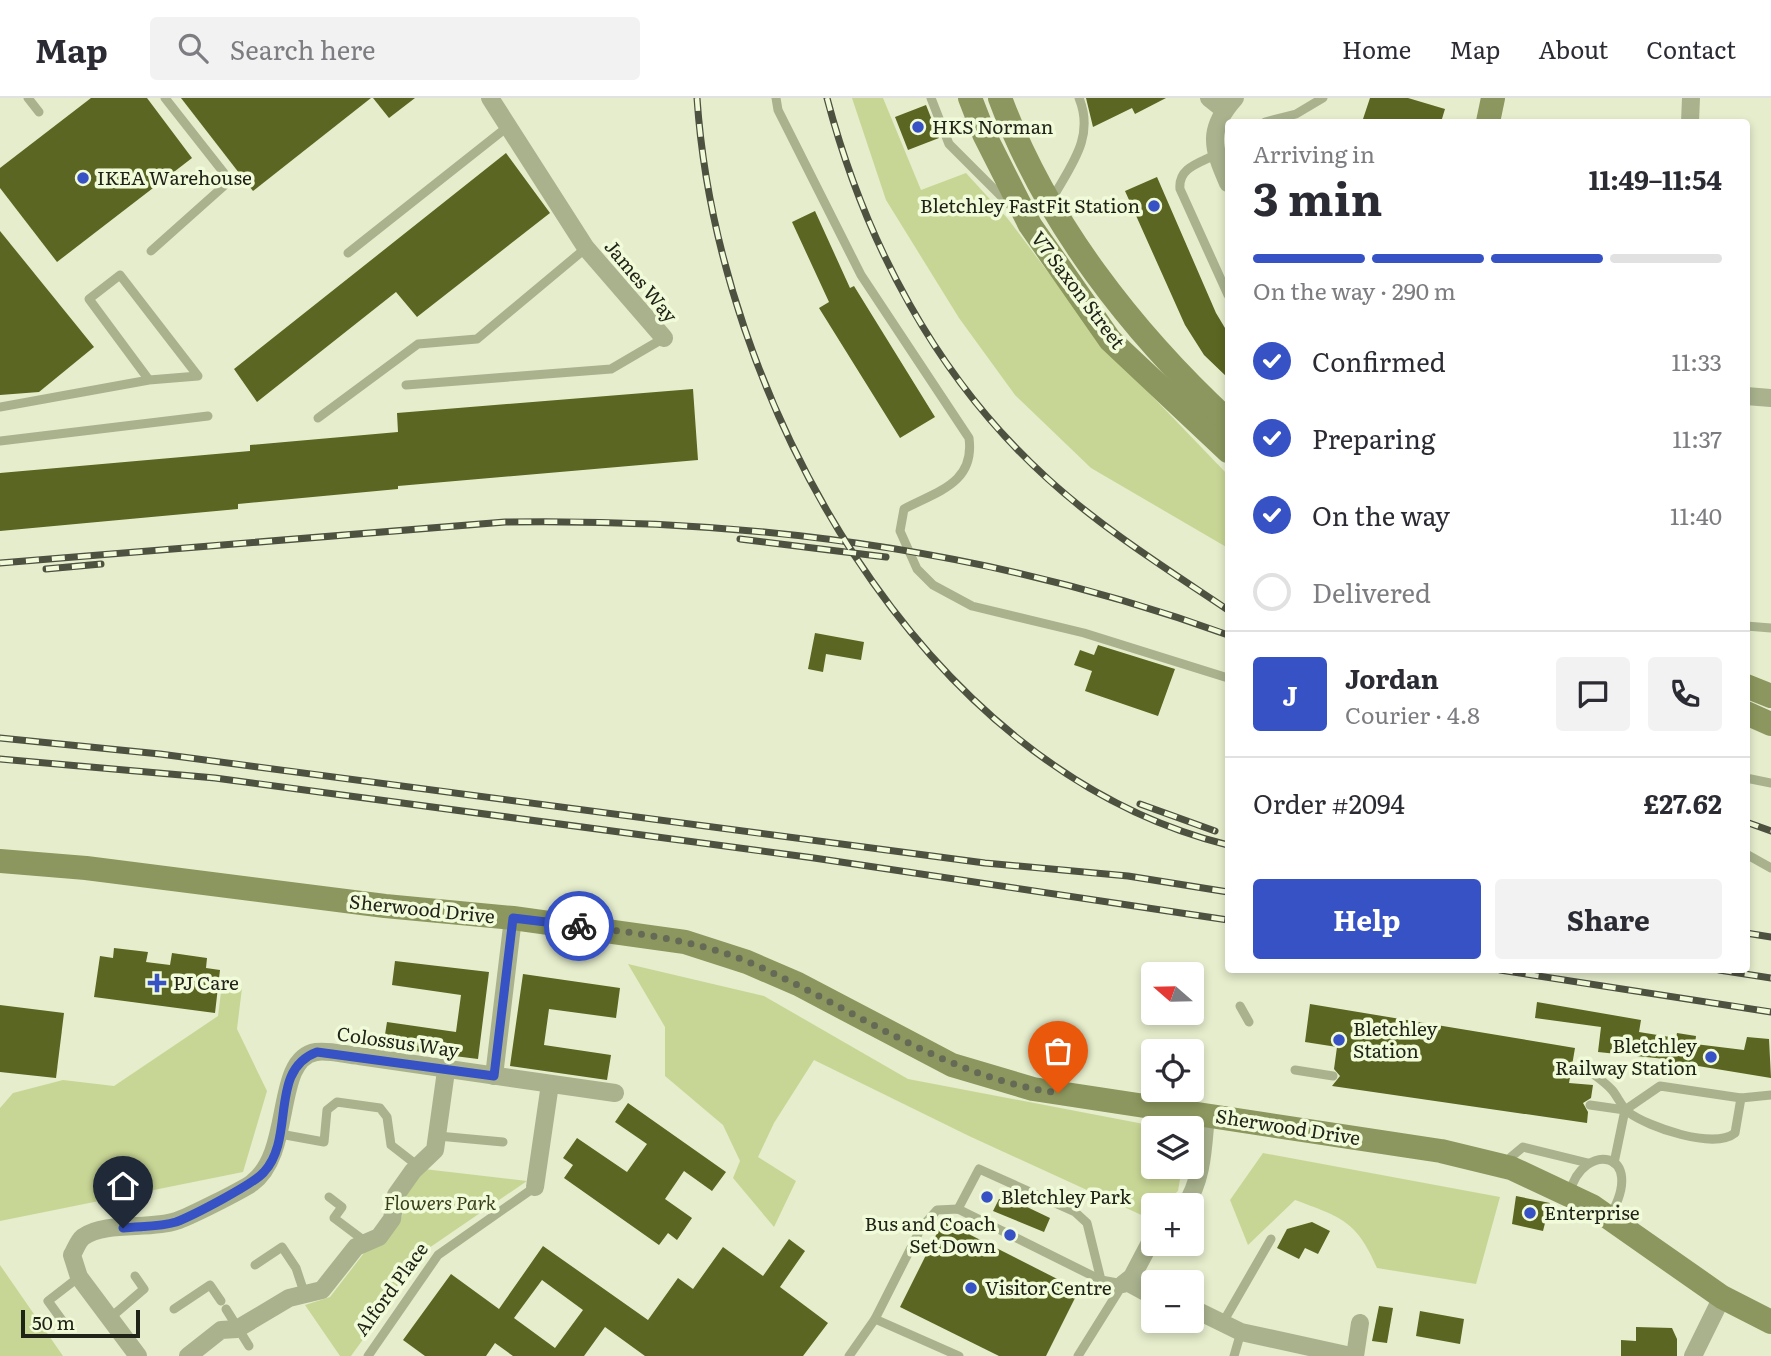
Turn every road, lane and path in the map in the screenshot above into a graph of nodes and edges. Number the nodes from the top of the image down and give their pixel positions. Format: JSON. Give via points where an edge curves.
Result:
{"nodes":[{"id":1,"x":28,"y":98,"type":"edge"},
{"id":2,"x":165,"y":98,"type":"edge"},
{"id":3,"x":490,"y":98,"type":"edge"},
{"id":4,"x":776,"y":98,"type":"edge"},
{"id":5,"x":931,"y":98,"type":"edge"},
{"id":6,"x":970,"y":98,"type":"edge"},
{"id":7,"x":1000,"y":98,"type":"edge"},
{"id":8,"x":1079,"y":98,"type":"edge"},
{"id":9,"x":1209,"y":98,"type":"edge"},
{"id":10,"x":1323,"y":98,"type":"edge"},
{"id":11,"x":1691,"y":98,"type":"edge"},
{"id":12,"x":1230,"y":104,"type":"edge"},
{"id":13,"x":38,"y":112,"type":"dead end"},
{"id":14,"x":1277,"y":119,"type":"edge"},
{"id":15,"x":1690,"y":119,"type":"edge"},
{"id":16,"x":506,"y":128,"type":"junction"},
{"id":17,"x":1215,"y":155,"type":"junction"},
{"id":18,"x":1225,"y":177,"type":"edge"},
{"id":19,"x":1049,"y":203,"type":"junction"},
{"id":20,"x":1030,"y":225,"type":"junction"},
{"id":21,"x":586,"y":248,"type":"junction"},
{"id":22,"x":151,"y":251,"type":"dead end"},
{"id":23,"x":348,"y":253,"type":"dead end"},
{"id":24,"x":1225,"y":288,"type":"edge"},
{"id":25,"x":664,"y":338,"type":"joint"},
{"id":26,"x":149,"y":380,"type":"junction"},
{"id":27,"x":406,"y":385,"type":"dead end"},
{"id":28,"x":1771,"y":391,"type":"edge"},
{"id":29,"x":1750,"y":396,"type":"edge"},
{"id":30,"x":1771,"y":398,"type":"edge"},
{"id":31,"x":0,"y":407,"type":"edge"},
{"id":32,"x":208,"y":416,"type":"dead end"},
{"id":33,"x":318,"y":418,"type":"dead end"},
{"id":34,"x":1225,"y":418,"type":"edge"},
{"id":35,"x":0,"y":441,"type":"edge"},
{"id":36,"x":1225,"y":448,"type":"edge"},
{"id":37,"x":1750,"y":626,"type":"edge"},
{"id":38,"x":1771,"y":628,"type":"edge"},
{"id":39,"x":1225,"y":677,"type":"edge"},
{"id":40,"x":1750,"y":688,"type":"edge"},
{"id":41,"x":1771,"y":696,"type":"edge"},
{"id":42,"x":1750,"y":714,"type":"edge"},
{"id":43,"x":1771,"y":724,"type":"edge"},
{"id":44,"x":1750,"y":779,"type":"edge"},
{"id":45,"x":1771,"y":783,"type":"edge"},
{"id":46,"x":1750,"y":856,"type":"edge"},
{"id":47,"x":0,"y":861,"type":"edge"},
{"id":48,"x":1771,"y":868,"type":"edge"},
{"id":49,"x":513,"y":918,"type":"junction"},
{"id":50,"x":1240,"y":1006,"type":"dead end"},
{"id":51,"x":1249,"y":1022,"type":"dead end"},
{"id":52,"x":1587,"y":1069,"type":"dead end"},
{"id":53,"x":1294,"y":1070,"type":"dead end"},
{"id":54,"x":446,"y":1071,"type":"junction"},
{"id":55,"x":494,"y":1076,"type":"junction"},
{"id":56,"x":1333,"y":1076,"type":"dead end"},
{"id":57,"x":550,"y":1084,"type":"junction"},
{"id":58,"x":615,"y":1093,"type":"dead end"},
{"id":59,"x":1771,"y":1095,"type":"edge"},
{"id":60,"x":1741,"y":1098,"type":"junction"},
{"id":61,"x":1590,"y":1105,"type":"dead end"},
{"id":62,"x":1625,"y":1110,"type":"junction"},
{"id":63,"x":1206,"y":1115,"type":"junction"},
{"id":64,"x":280,"y":1135,"type":"junction"},
{"id":65,"x":438,"y":1136,"type":"junction"},
{"id":66,"x":503,"y":1142,"type":"dead end"},
{"id":67,"x":1588,"y":1163,"type":"junction"},
{"id":68,"x":1614,"y":1163,"type":"junction"},
{"id":69,"x":418,"y":1166,"type":"junction"},
{"id":70,"x":1511,"y":1168,"type":"junction"},
{"id":71,"x":535,"y":1187,"type":"joint"},
{"id":72,"x":1192,"y":1193,"type":"edge"},
{"id":73,"x":1570,"y":1194,"type":"junction"},
{"id":74,"x":329,"y":1197,"type":"dead end"},
{"id":75,"x":958,"y":1209,"type":"junction"},
{"id":76,"x":1610,"y":1217,"type":"junction"},
{"id":77,"x":1271,"y":1239,"type":"dead end"},
{"id":78,"x":366,"y":1242,"type":"junction"},
{"id":79,"x":1141,"y":1256,"type":"edge"},
{"id":80,"x":255,"y":1265,"type":"dead end"},
{"id":81,"x":135,"y":1276,"type":"dead end"},
{"id":82,"x":79,"y":1277,"type":"junction"},
{"id":83,"x":1101,"y":1280,"type":"junction"},
{"id":84,"x":1125,"y":1283,"type":"junction"},
{"id":85,"x":1141,"y":1290,"type":"edge"},
{"id":86,"x":305,"y":1295,"type":"junction"},
{"id":87,"x":1722,"y":1297,"type":"junction"},
{"id":88,"x":173,"y":1309,"type":"dead end"},
{"id":89,"x":1204,"y":1314,"type":"edge"},
{"id":90,"x":110,"y":1318,"type":"junction"},
{"id":91,"x":875,"y":1319,"type":"junction"},
{"id":92,"x":1771,"y":1322,"type":"edge"},
{"id":93,"x":64,"y":1323,"type":"dead end"},
{"id":94,"x":1360,"y":1323,"type":"dead end"},
{"id":95,"x":1222,"y":1324,"type":"junction"},
{"id":96,"x":237,"y":1329,"type":"junction"},
{"id":97,"x":1241,"y":1332,"type":"junction"},
{"id":98,"x":249,"y":1346,"type":"dead end"},
{"id":99,"x":131,"y":1354,"type":"edge"},
{"id":100,"x":188,"y":1356,"type":"edge"},
{"id":101,"x":368,"y":1356,"type":"edge"},
{"id":102,"x":849,"y":1356,"type":"edge"},
{"id":103,"x":959,"y":1356,"type":"edge"},
{"id":104,"x":1078,"y":1356,"type":"edge"},
{"id":105,"x":1234,"y":1356,"type":"edge"},
{"id":106,"x":1353,"y":1356,"type":"edge"},
{"id":107,"x":1693,"y":1356,"type":"edge"}],
"edges":[{"from":1,"to":13,"type":"lane"},
{"from":2,"to":22,"type":"lane","via":[[224,173],[225,185]]},
{"from":3,"to":16,"type":"street","name":"James Way"},
{"from":4,"to":39,"type":"lane","via":[[861,275],[968,438],[971,456],[965,473],[904,509],[900,531],[917,569],[933,585],[972,606],[1084,633]]},
{"from":5,"to":20,"type":"lane","via":[[948,144]]},
{"from":6,"to":20,"type":"street","name":"V7 Saxon Street"},
{"from":7,"to":19,"type":"street","name":"V7 Saxon Street"},
{"from":8,"to":19,"type":"lane","via":[[1086,117],[1082,144]]},
{"from":9,"to":12,"type":"street"},
{"from":10,"to":14,"type":"lane"},
{"from":11,"to":15,"type":"street"},
{"from":12,"to":17,"type":"street","via":[[1214,130]]},
{"from":16,"to":21,"type":"street","name":"James Way"},
{"from":16,"to":23,"type":"lane"},
{"from":17,"to":18,"type":"street"},
{"from":17,"to":24,"type":"lane","via":[[1183,172],[1180,189]]},
{"from":19,"to":34,"type":"street","name":"V7 Saxon Street","via":[[1133,321]]},
{"from":20,"to":36,"type":"street","name":"V7 Saxon Street","via":[[1110,340]]},
{"from":21,"to":25,"type":"street","name":"James Way"},
{"from":21,"to":33,"type":"lane","via":[[477,339],[418,344]]},
{"from":25,"to":27,"type":"lane","name":"James Way","via":[[611,369]]},
{"from":26,"to":26,"type":"lane","via":[[89,299],[120,275],[198,376]]},
{"from":26,"to":31,"type":"lane"},
{"from":28,"to":30,"type":"street"},
{"from":29,"to":30,"type":"street"},
{"from":32,"to":35,"type":"lane"},
{"from":37,"to":38,"type":"lane"},
{"from":40,"to":41,"type":"street"},
{"from":42,"to":43,"type":"street"},
{"from":44,"to":45,"type":"lane"},
{"from":46,"to":48,"type":"lane"},
{"from":47,"to":49,"type":"street","name":"Sherwood Drive"},
{"from":49,"to":55,"type":"street"},
{"from":49,"to":63,"type":"street","name":"Sherwood Drive","via":[[685,942],[747,962],[798,984],[915,1048],[997,1081]]},
{"from":50,"to":51,"type":"lane"},
{"from":52,"to":62,"type":"lane","via":[[1612,1090]]},
{"from":53,"to":56,"type":"lane"},
{"from":54,"to":55,"type":"street","name":"Colossus Way"},
{"from":54,"to":64,"type":"street","name":"Colossus Way","via":[[317,1052],[304,1057],[293,1067]]},
{"from":54,"to":65,"type":"street"},
{"from":55,"to":57,"type":"street","name":"Colossus Way"},
{"from":57,"to":58,"type":"street","name":"Colossus Way"},
{"from":57,"to":71,"type":"street","name":"Alford Place"},
{"from":59,"to":60,"type":"lane"},
{"from":60,"to":62,"type":"lane","via":[[1660,1086]]},
{"from":60,"to":62,"type":"lane","via":[[1735,1133],[1728,1139],[1711,1140],[1648,1125]]},
{"from":61,"to":62,"type":"lane"},
{"from":62,"to":68,"type":"lane"},
{"from":63,"to":70,"type":"street","name":"Sherwood Drive","via":[[1441,1151]]},
{"from":63,"to":72,"type":"street"},
{"from":64,"to":69,"type":"lane","via":[[324,1142],[327,1110],[337,1102],[380,1108],[387,1117],[391,1145]]},
{"from":64,"to":82,"type":"street","name":"Colossus Way","via":[[272,1161],[250,1185],[176,1222],[96,1231],[81,1238],[72,1255]]},
{"from":65,"to":66,"type":"lane"},
{"from":65,"to":69,"type":"street","via":[[435,1150]]},
{"from":67,"to":68,"type":"lane","via":[[1602,1159]]},
{"from":67,"to":70,"type":"lane","via":[[1523,1147],[1511,1157]]},
{"from":67,"to":73,"type":"lane","via":[[1578,1172]]},
{"from":68,"to":76,"type":"lane","via":[[1623,1173],[1624,1185]]},
{"from":69,"to":78,"type":"street","via":[[396,1195],[392,1219],[379,1237]]},
{"from":70,"to":73,"type":"street","name":"Sherwood Drive"},
{"from":71,"to":101,"type":"lane","name":"Alford Place","via":[[438,1255]]},
{"from":73,"to":76,"type":"street","name":"Sherwood Drive"},
{"from":74,"to":78,"type":"lane","via":[[342,1207],[334,1218]]},
{"from":75,"to":83,"type":"lane"},
{"from":75,"to":83,"type":"lane","via":[[979,1169],[1075,1212],[1087,1223]]},
{"from":75,"to":91,"type":"lane","via":[[937,1210],[920,1228]]},
{"from":76,"to":87,"type":"street","name":"Sherwood Drive"},
{"from":77,"to":95,"type":"lane"},
{"from":78,"to":86,"type":"street","via":[[356,1247],[322,1290]]},
{"from":79,"to":84,"type":"street"},
{"from":80,"to":86,"type":"lane","via":[[282,1248],[296,1268]]},
{"from":81,"to":90,"type":"lane","via":[[144,1289]]},
{"from":82,"to":90,"type":"street"},
{"from":82,"to":93,"type":"lane","via":[[48,1301]]},
{"from":83,"to":84,"type":"lane"},
{"from":84,"to":85,"type":"street"},
{"from":84,"to":104,"type":"lane"},
{"from":86,"to":96,"type":"street","via":[[289,1298]]},
{"from":87,"to":92,"type":"street","name":"Sherwood Drive"},
{"from":87,"to":107,"type":"street"},
{"from":88,"to":96,"type":"lane","via":[[211,1286]]},
{"from":89,"to":95,"type":"street"},
{"from":90,"to":99,"type":"street"},
{"from":91,"to":102,"type":"lane"},
{"from":91,"to":103,"type":"lane"},
{"from":94,"to":106,"type":"street"},
{"from":95,"to":97,"type":"street"},
{"from":96,"to":98,"type":"lane"},
{"from":96,"to":100,"type":"street","via":[[221,1329]]},
{"from":97,"to":105,"type":"lane"},
{"from":97,"to":106,"type":"street"}]}
